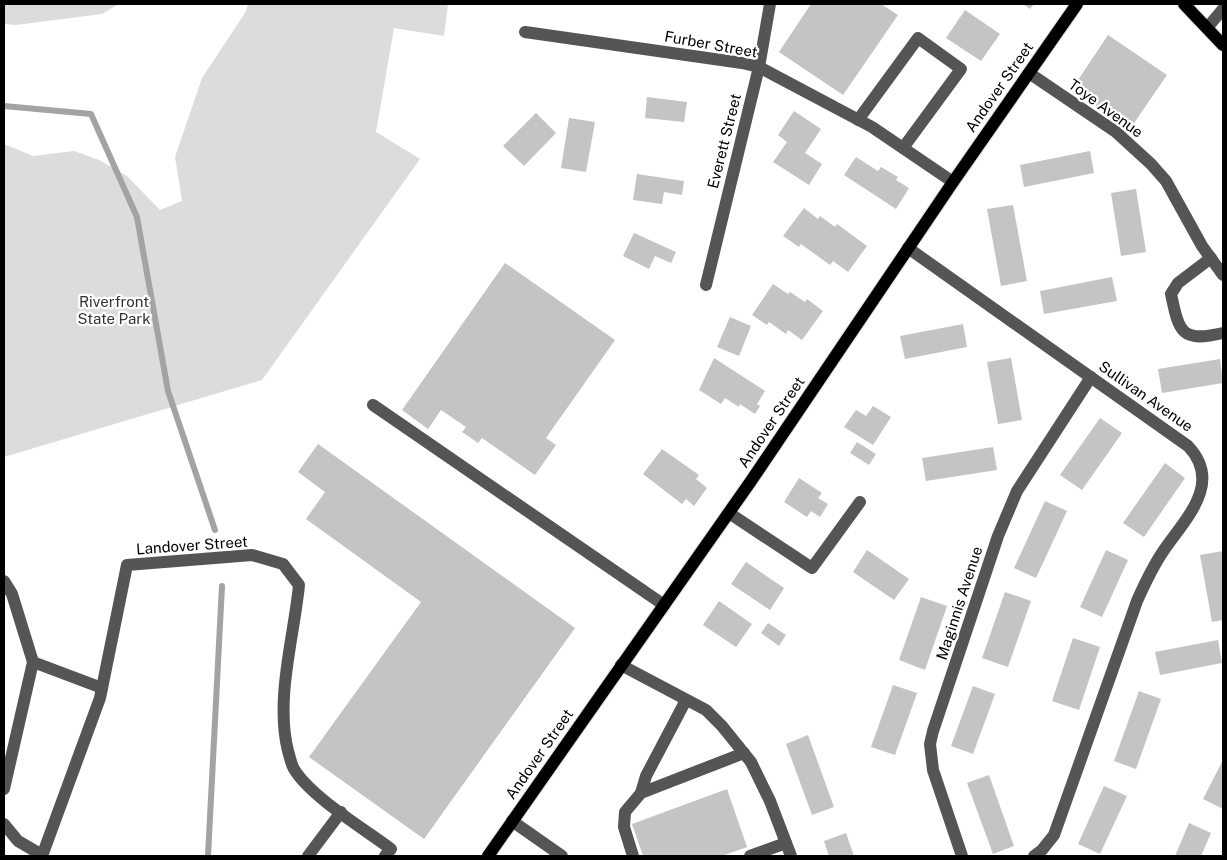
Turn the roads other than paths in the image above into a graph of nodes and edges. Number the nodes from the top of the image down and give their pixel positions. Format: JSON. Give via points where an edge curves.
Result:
{"nodes":[{"id":1,"x":770,"y":4,"type":"edge"},
{"id":2,"x":1077,"y":4,"type":"edge"},
{"id":3,"x":1184,"y":4,"type":"edge"},
{"id":4,"x":1223,"y":9,"type":"edge"},
{"id":5,"x":1207,"y":28,"type":"junction"},
{"id":6,"x":524,"y":32,"type":"dead end"},
{"id":7,"x":1223,"y":45,"type":"edge"},
{"id":8,"x":759,"y":67,"type":"junction"},
{"id":9,"x":1029,"y":73,"type":"junction"},
{"id":10,"x":858,"y":120,"type":"junction"},
{"id":11,"x":903,"y":148,"type":"junction"},
{"id":12,"x":953,"y":182,"type":"junction"},
{"id":13,"x":908,"y":248,"type":"junction"},
{"id":14,"x":1211,"y":258,"type":"junction"},
{"id":15,"x":1223,"y":275,"type":"edge"},
{"id":16,"x":706,"y":284,"type":"dead end"},
{"id":17,"x":1223,"y":333,"type":"edge"},
{"id":18,"x":1091,"y":377,"type":"junction"},
{"id":19,"x":373,"y":405,"type":"dead end"},
{"id":20,"x":860,"y":502,"type":"dead end"},
{"id":21,"x":728,"y":513,"type":"junction"},
{"id":22,"x":4,"y":581,"type":"edge"},
{"id":23,"x":664,"y":604,"type":"junction"},
{"id":24,"x":33,"y":662,"type":"junction"},
{"id":25,"x":621,"y":666,"type":"junction"},
{"id":26,"x":102,"y":688,"type":"junction"},
{"id":27,"x":686,"y":700,"type":"junction"},
{"id":28,"x":744,"y":753,"type":"junction"},
{"id":29,"x":4,"y":789,"type":"edge"},
{"id":30,"x":642,"y":793,"type":"junction"},
{"id":31,"x":341,"y":812,"type":"junction"},
{"id":32,"x":512,"y":821,"type":"junction"},
{"id":33,"x":4,"y":824,"type":"edge"},
{"id":34,"x":786,"y":843,"type":"junction"},
{"id":35,"x":388,"y":852,"type":"edge"},
{"id":36,"x":42,"y":856,"type":"edge"},
{"id":37,"x":308,"y":856,"type":"edge"},
{"id":38,"x":488,"y":856,"type":"edge"},
{"id":39,"x":562,"y":856,"type":"edge"},
{"id":40,"x":633,"y":856,"type":"edge"},
{"id":41,"x":750,"y":856,"type":"edge"},
{"id":42,"x":791,"y":856,"type":"edge"},
{"id":43,"x":962,"y":856,"type":"edge"},
{"id":44,"x":1034,"y":856,"type":"edge"}],
"edges":[{"from":1,"to":8,"type":"street","name":"Everett Street"},
{"from":2,"to":9,"type":"main road","name":"Andover Street"},
{"from":3,"to":5,"type":"main road"},
{"from":4,"to":5,"type":"street"},
{"from":5,"to":7,"type":"main road"},
{"from":6,"to":8,"type":"street","name":"Furber Street"},
{"from":8,"to":10,"type":"street","name":"Furber Street"},
{"from":8,"to":16,"type":"street","name":"Everett Street"},
{"from":9,"to":12,"type":"main road","name":"Andover Street"},
{"from":9,"to":14,"type":"street","name":"Toye Avenue","via":[[1116,132],[1140,153],[1166,182]]},
{"from":10,"to":11,"type":"street","name":"Furber Street"},
{"from":10,"to":11,"type":"street","via":[[918,38],[961,69]]},
{"from":11,"to":12,"type":"street","name":"Furber Street"},
{"from":12,"to":13,"type":"main road","name":"Andover Street"},
{"from":13,"to":18,"type":"street","name":"Sullivan Avenue"},
{"from":13,"to":21,"type":"main road","name":"Andover Street"},
{"from":14,"to":15,"type":"street","name":"Toye Avenue"},
{"from":14,"to":17,"type":"street","via":[[1178,283],[1171,294],[1177,322],[1183,332],[1192,336]]},
{"from":18,"to":43,"type":"street","name":"Maginnis Avenue","via":[[1025,479],[1008,512],[933,731],[930,744],[933,770]]},
{"from":18,"to":44,"type":"street","name":"Sullivan Avenue","via":[[1188,446],[1199,461],[1203,487],[1197,502],[1155,564],[1137,601],[1059,823],[1048,843]]},
{"from":19,"to":23,"type":"street"},
{"from":20,"to":21,"type":"street","via":[[812,568]]},
{"from":21,"to":23,"type":"main road","name":"Andover Street"},
{"from":22,"to":24,"type":"street","via":[[12,594]]},
{"from":23,"to":25,"type":"main road","name":"Andover Street"},
{"from":24,"to":26,"type":"street"},
{"from":24,"to":29,"type":"street"},
{"from":25,"to":27,"type":"street"},
{"from":25,"to":32,"type":"main road","name":"Andover Street"},
{"from":26,"to":31,"type":"street","name":"Landover Street","via":[[127,565],[252,555],[282,564],[300,585],[286,673],[284,735],[293,768],[313,791]]},
{"from":26,"to":36,"type":"street","name":"Landover Street"},
{"from":27,"to":28,"type":"street","via":[[706,710]]},
{"from":27,"to":30,"type":"street","via":[[646,776]]},
{"from":28,"to":30,"type":"street"},
{"from":28,"to":34,"type":"street","via":[[770,801]]},
{"from":30,"to":40,"type":"street","via":[[625,812],[624,827]]},
{"from":31,"to":35,"type":"street","name":"Landover Street"},
{"from":31,"to":37,"type":"street"},
{"from":32,"to":38,"type":"main road","name":"Andover Street"},
{"from":32,"to":39,"type":"street"},
{"from":33,"to":36,"type":"street","via":[[18,841]]},
{"from":34,"to":41,"type":"street"},
{"from":34,"to":42,"type":"street"}]}
